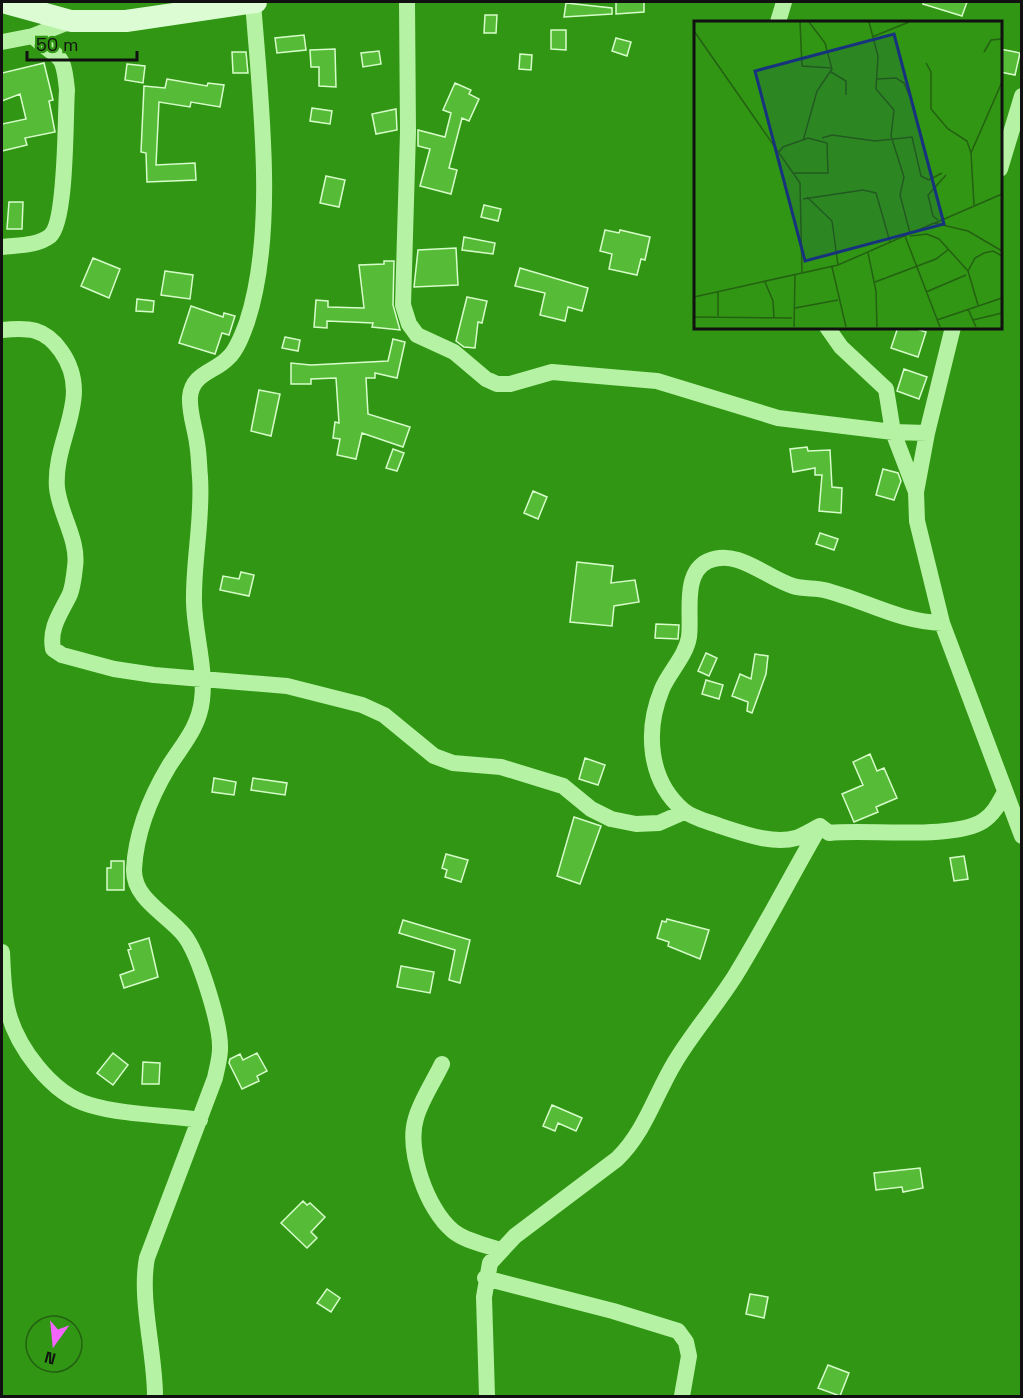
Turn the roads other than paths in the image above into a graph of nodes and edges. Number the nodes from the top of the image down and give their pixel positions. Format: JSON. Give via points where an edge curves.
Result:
{"nodes":[{"id":1,"x":2,"y":2,"type":"edge"},
{"id":2,"x":254,"y":2,"type":"edge"},
{"id":3,"x":407,"y":2,"type":"edge"},
{"id":4,"x":784,"y":2,"type":"edge"},
{"id":5,"x":71,"y":21,"type":"junction"},
{"id":6,"x":778,"y":21,"type":"edge"},
{"id":7,"x":33,"y":36,"type":"junction"},
{"id":8,"x":2,"y":42,"type":"edge"},
{"id":9,"x":1022,"y":96,"type":"edge"},
{"id":10,"x":1002,"y":162,"type":"edge"},
{"id":11,"x":2,"y":247,"type":"edge"},
{"id":12,"x":828,"y":328,"type":"edge"},
{"id":13,"x":953,"y":328,"type":"edge"},
{"id":14,"x":2,"y":330,"type":"edge"},
{"id":15,"x":893,"y":432,"type":"junction"},
{"id":16,"x":927,"y":433,"type":"junction"},
{"id":17,"x":916,"y":492,"type":"junction"},
{"id":18,"x":942,"y":623,"type":"junction"},
{"id":19,"x":203,"y":677,"type":"junction"},
{"id":20,"x":1005,"y":792,"type":"junction"},
{"id":21,"x":684,"y":812,"type":"junction"},
{"id":22,"x":820,"y":826,"type":"junction"},
{"id":23,"x":1022,"y":836,"type":"edge"},
{"id":24,"x":2,"y":952,"type":"edge"},
{"id":25,"x":442,"y":1064,"type":"dead end"},
{"id":26,"x":200,"y":1120,"type":"junction"},
{"id":27,"x":500,"y":1250,"type":"junction"},
{"id":28,"x":485,"y":1278,"type":"junction"},
{"id":29,"x":155,"y":1396,"type":"edge"},
{"id":30,"x":487,"y":1396,"type":"edge"},
{"id":31,"x":682,"y":1396,"type":"edge"}],
"edges":[{"from":1,"to":5,"type":"main road"},
{"from":2,"to":5,"type":"main road","via":[[126,21]]},
{"from":2,"to":19,"type":"street","via":[[262,125],[262,223],[256,279],[247,322],[237,345],[228,358],[202,374],[190,396],[200,482],[194,605]]},
{"from":3,"to":15,"type":"street","via":[[403,305],[417,335],[454,352],[479,375],[497,384],[552,372],[657,381],[778,418]]},
{"from":4,"to":6,"type":"street"},
{"from":5,"to":7,"type":"street"},
{"from":7,"to":8,"type":"street"},
{"from":7,"to":11,"type":"street","via":[[63,60],[65,71],[61,212],[52,234],[40,243]]},
{"from":9,"to":10,"type":"street"},
{"from":12,"to":15,"type":"street","via":[[841,347],[886,389]]},
{"from":13,"to":16,"type":"street"},
{"from":14,"to":19,"type":"street","via":[[40,330],[53,339],[73,375],[76,391],[58,466],[57,487],[74,543],[76,564],[71,592],[55,623],[53,649],[114,669]]},
{"from":15,"to":16,"type":"street"},
{"from":15,"to":17,"type":"street"},
{"from":16,"to":17,"type":"street"},
{"from":17,"to":18,"type":"street","via":[[921,545]]},
{"from":18,"to":20,"type":"street"},
{"from":18,"to":21,"type":"street","via":[[906,619],[823,590],[779,582],[746,563],[708,561],[693,579],[688,639],[663,687],[652,728],[656,773]]},
{"from":19,"to":21,"type":"street","via":[[287,686],[362,705],[384,715],[434,756],[453,763],[501,767],[563,786],[591,809],[611,819],[659,823]]},
{"from":19,"to":26,"type":"street","via":[[199,719],[149,806],[136,849],[134,873],[138,889],[185,936],[198,960],[217,1026],[220,1050]]},
{"from":20,"to":22,"type":"street","via":[[993,814],[969,828],[829,832]]},
{"from":20,"to":23,"type":"street"},
{"from":21,"to":22,"type":"street","via":[[748,835],[776,839],[794,838]]},
{"from":22,"to":27,"type":"street","via":[[733,979],[702,1019],[659,1089],[631,1146]]},
{"from":24,"to":26,"type":"street","via":[[7,1007],[18,1038],[66,1093],[88,1105]]},
{"from":25,"to":27,"type":"street","via":[[416,1117],[411,1141],[413,1158],[431,1199],[454,1232]]},
{"from":26,"to":29,"type":"street","via":[[147,1258],[144,1276]]},
{"from":27,"to":28,"type":"street"},
{"from":28,"to":30,"type":"street"},
{"from":28,"to":31,"type":"street","via":[[678,1331],[689,1356]]}]}
